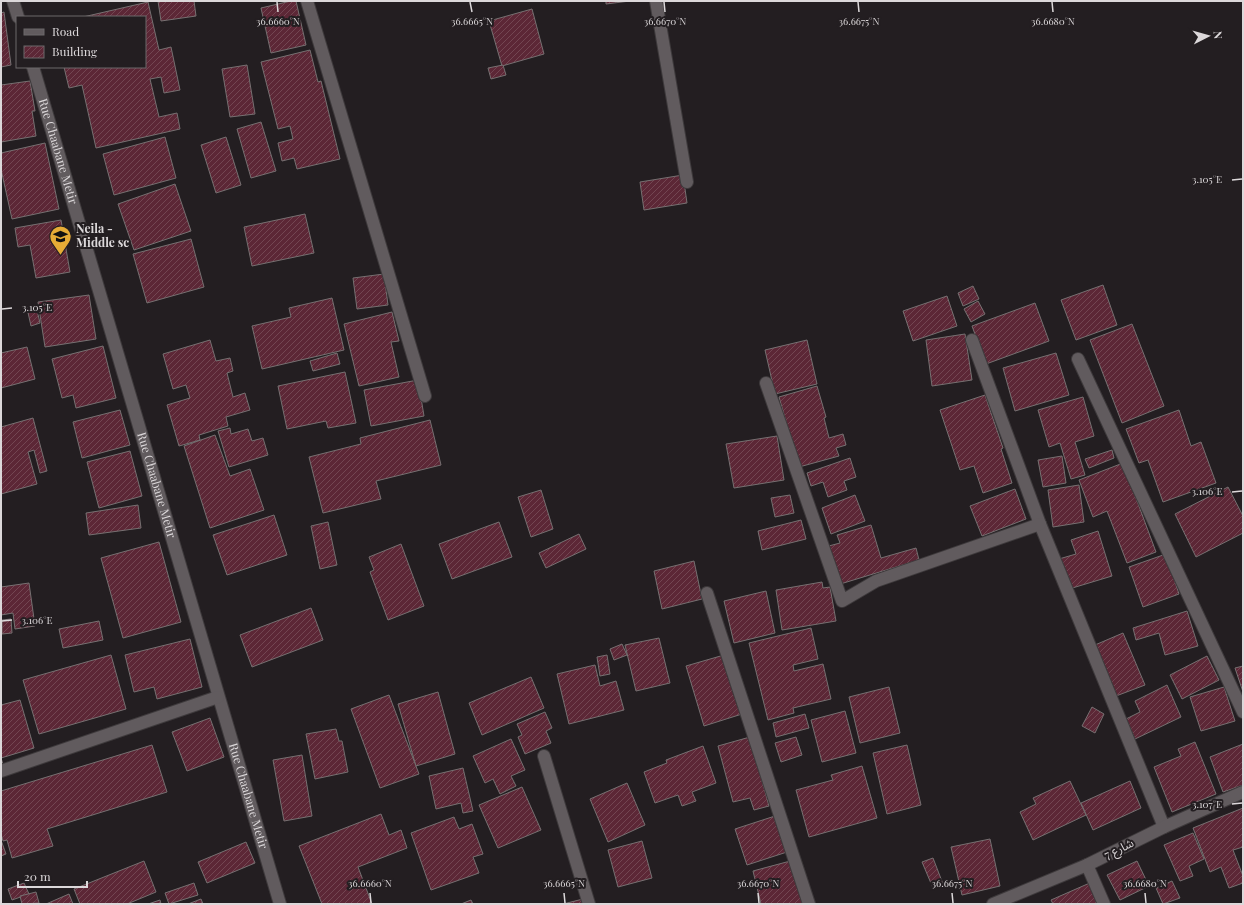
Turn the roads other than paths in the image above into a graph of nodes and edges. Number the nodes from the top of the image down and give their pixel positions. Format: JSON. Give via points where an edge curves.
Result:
{"nodes":[{"id":1,"x":14,"y":1,"type":"edge"},
{"id":2,"x":307,"y":1,"type":"edge"},
{"id":3,"x":656,"y":1,"type":"edge"},
{"id":4,"x":18,"y":16,"type":"edge"},
{"id":5,"x":33,"y":68,"type":"edge"},
{"id":6,"x":687,"y":182,"type":"dead end"},
{"id":7,"x":972,"y":340,"type":"dead end"},
{"id":8,"x":1078,"y":359,"type":"dead end"},
{"id":9,"x":766,"y":384,"type":"dead end"},
{"id":10,"x":425,"y":396,"type":"dead end"},
{"id":11,"x":1040,"y":524,"type":"junction"},
{"id":12,"x":707,"y":593,"type":"dead end"},
{"id":13,"x":218,"y":697,"type":"junction"},
{"id":14,"x":1243,"y":712,"type":"edge"},
{"id":15,"x":544,"y":756,"type":"dead end"},
{"id":16,"x":1,"y":771,"type":"edge"},
{"id":17,"x":1243,"y":792,"type":"edge"},
{"id":18,"x":1164,"y":827,"type":"junction"},
{"id":19,"x":1087,"y":865,"type":"junction"},
{"id":20,"x":280,"y":904,"type":"edge"},
{"id":21,"x":589,"y":904,"type":"edge"},
{"id":22,"x":809,"y":904,"type":"edge"},
{"id":23,"x":993,"y":904,"type":"edge"},
{"id":24,"x":1104,"y":904,"type":"edge"}],
"edges":[{"from":1,"to":4,"type":"street"},
{"from":2,"to":10,"type":"street"},
{"from":3,"to":6,"type":"street"},
{"from":5,"to":13,"type":"street","name":"Rue Chaabane Metir"},
{"from":7,"to":11,"type":"street"},
{"from":8,"to":14,"type":"street"},
{"from":9,"to":11,"type":"street","via":[[842,601],[876,581]]},
{"from":11,"to":18,"type":"street"},
{"from":12,"to":22,"type":"street"},
{"from":13,"to":16,"type":"street"},
{"from":13,"to":20,"type":"street","name":"Rue Chaabane Metir"},
{"from":15,"to":21,"type":"street"},
{"from":17,"to":18,"type":"street","name":"شارع 7"},
{"from":18,"to":19,"type":"street","name":"شارع 7"},
{"from":19,"to":23,"type":"street","name":"شارع 7"},
{"from":19,"to":24,"type":"street"}]}
